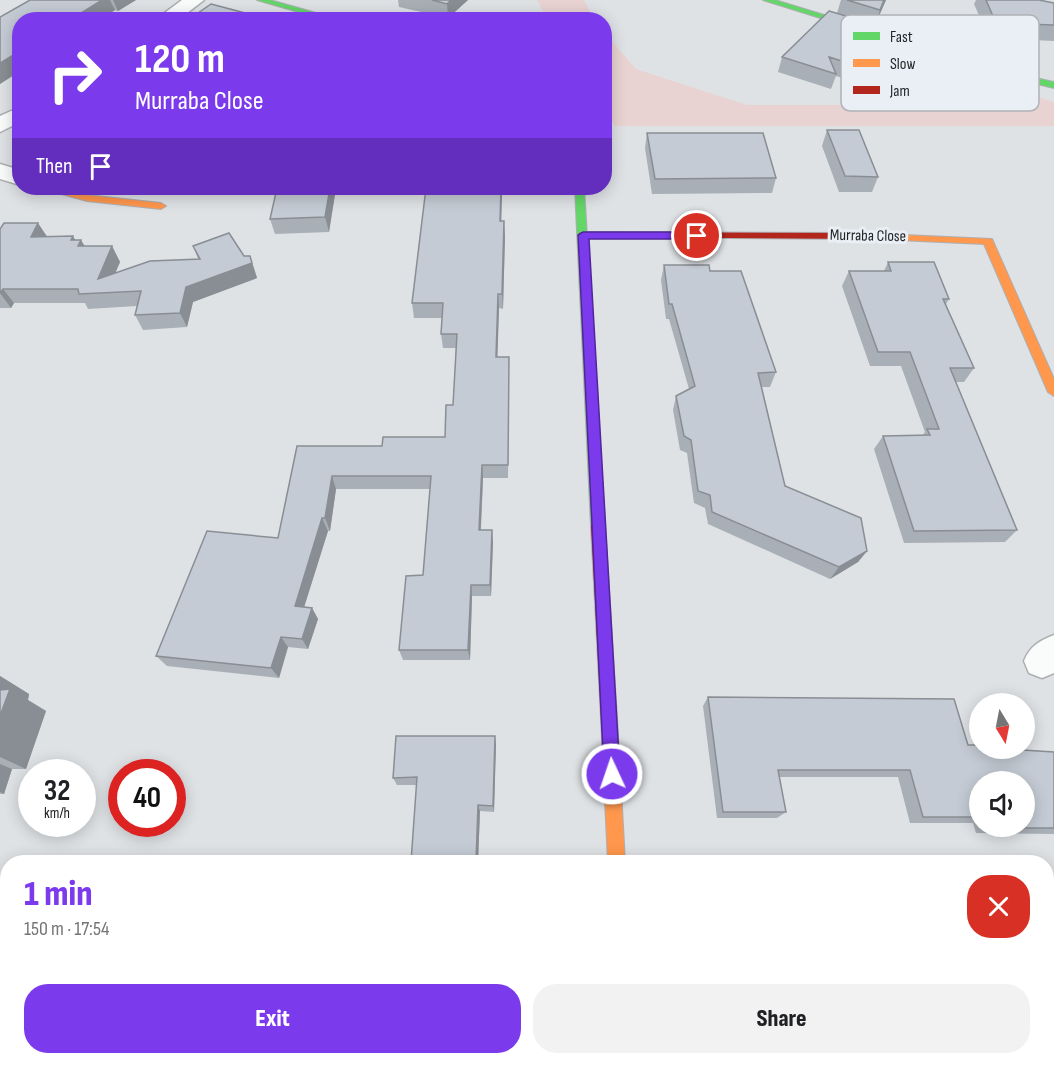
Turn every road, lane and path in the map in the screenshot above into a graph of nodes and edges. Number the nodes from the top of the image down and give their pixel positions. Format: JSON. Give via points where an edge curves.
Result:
{"nodes":[{"id":1,"x":195,"y":0,"type":"edge"},
{"id":2,"x":261,"y":0,"type":"edge"},
{"id":3,"x":766,"y":0,"type":"edge"},
{"id":4,"x":176,"y":12,"type":"edge"},
{"id":5,"x":307,"y":12,"type":"edge"},
{"id":6,"x":841,"y":23,"type":"edge"},
{"id":7,"x":1039,"y":82,"type":"edge"},
{"id":8,"x":1054,"y":85,"type":"edge"},
{"id":9,"x":76,"y":195,"type":"edge"},
{"id":10,"x":580,"y":195,"type":"edge"},
{"id":11,"x":160,"y":206,"type":"dead end"},
{"id":12,"x":583,"y":235,"type":"junction"},
{"id":13,"x":1054,"y":392,"type":"edge"},
{"id":14,"x":617,"y":855,"type":"edge"}],
"edges":[{"from":1,"to":4,"type":"street"},
{"from":2,"to":5,"type":"street"},
{"from":3,"to":6,"type":"street"},
{"from":7,"to":8,"type":"street"},
{"from":9,"to":11,"type":"street"},
{"from":10,"to":12,"type":"street"},
{"from":12,"to":13,"type":"street","name":"Murraba Close","via":[[901,236],[988,241]]},
{"from":12,"to":14,"type":"street"}]}
